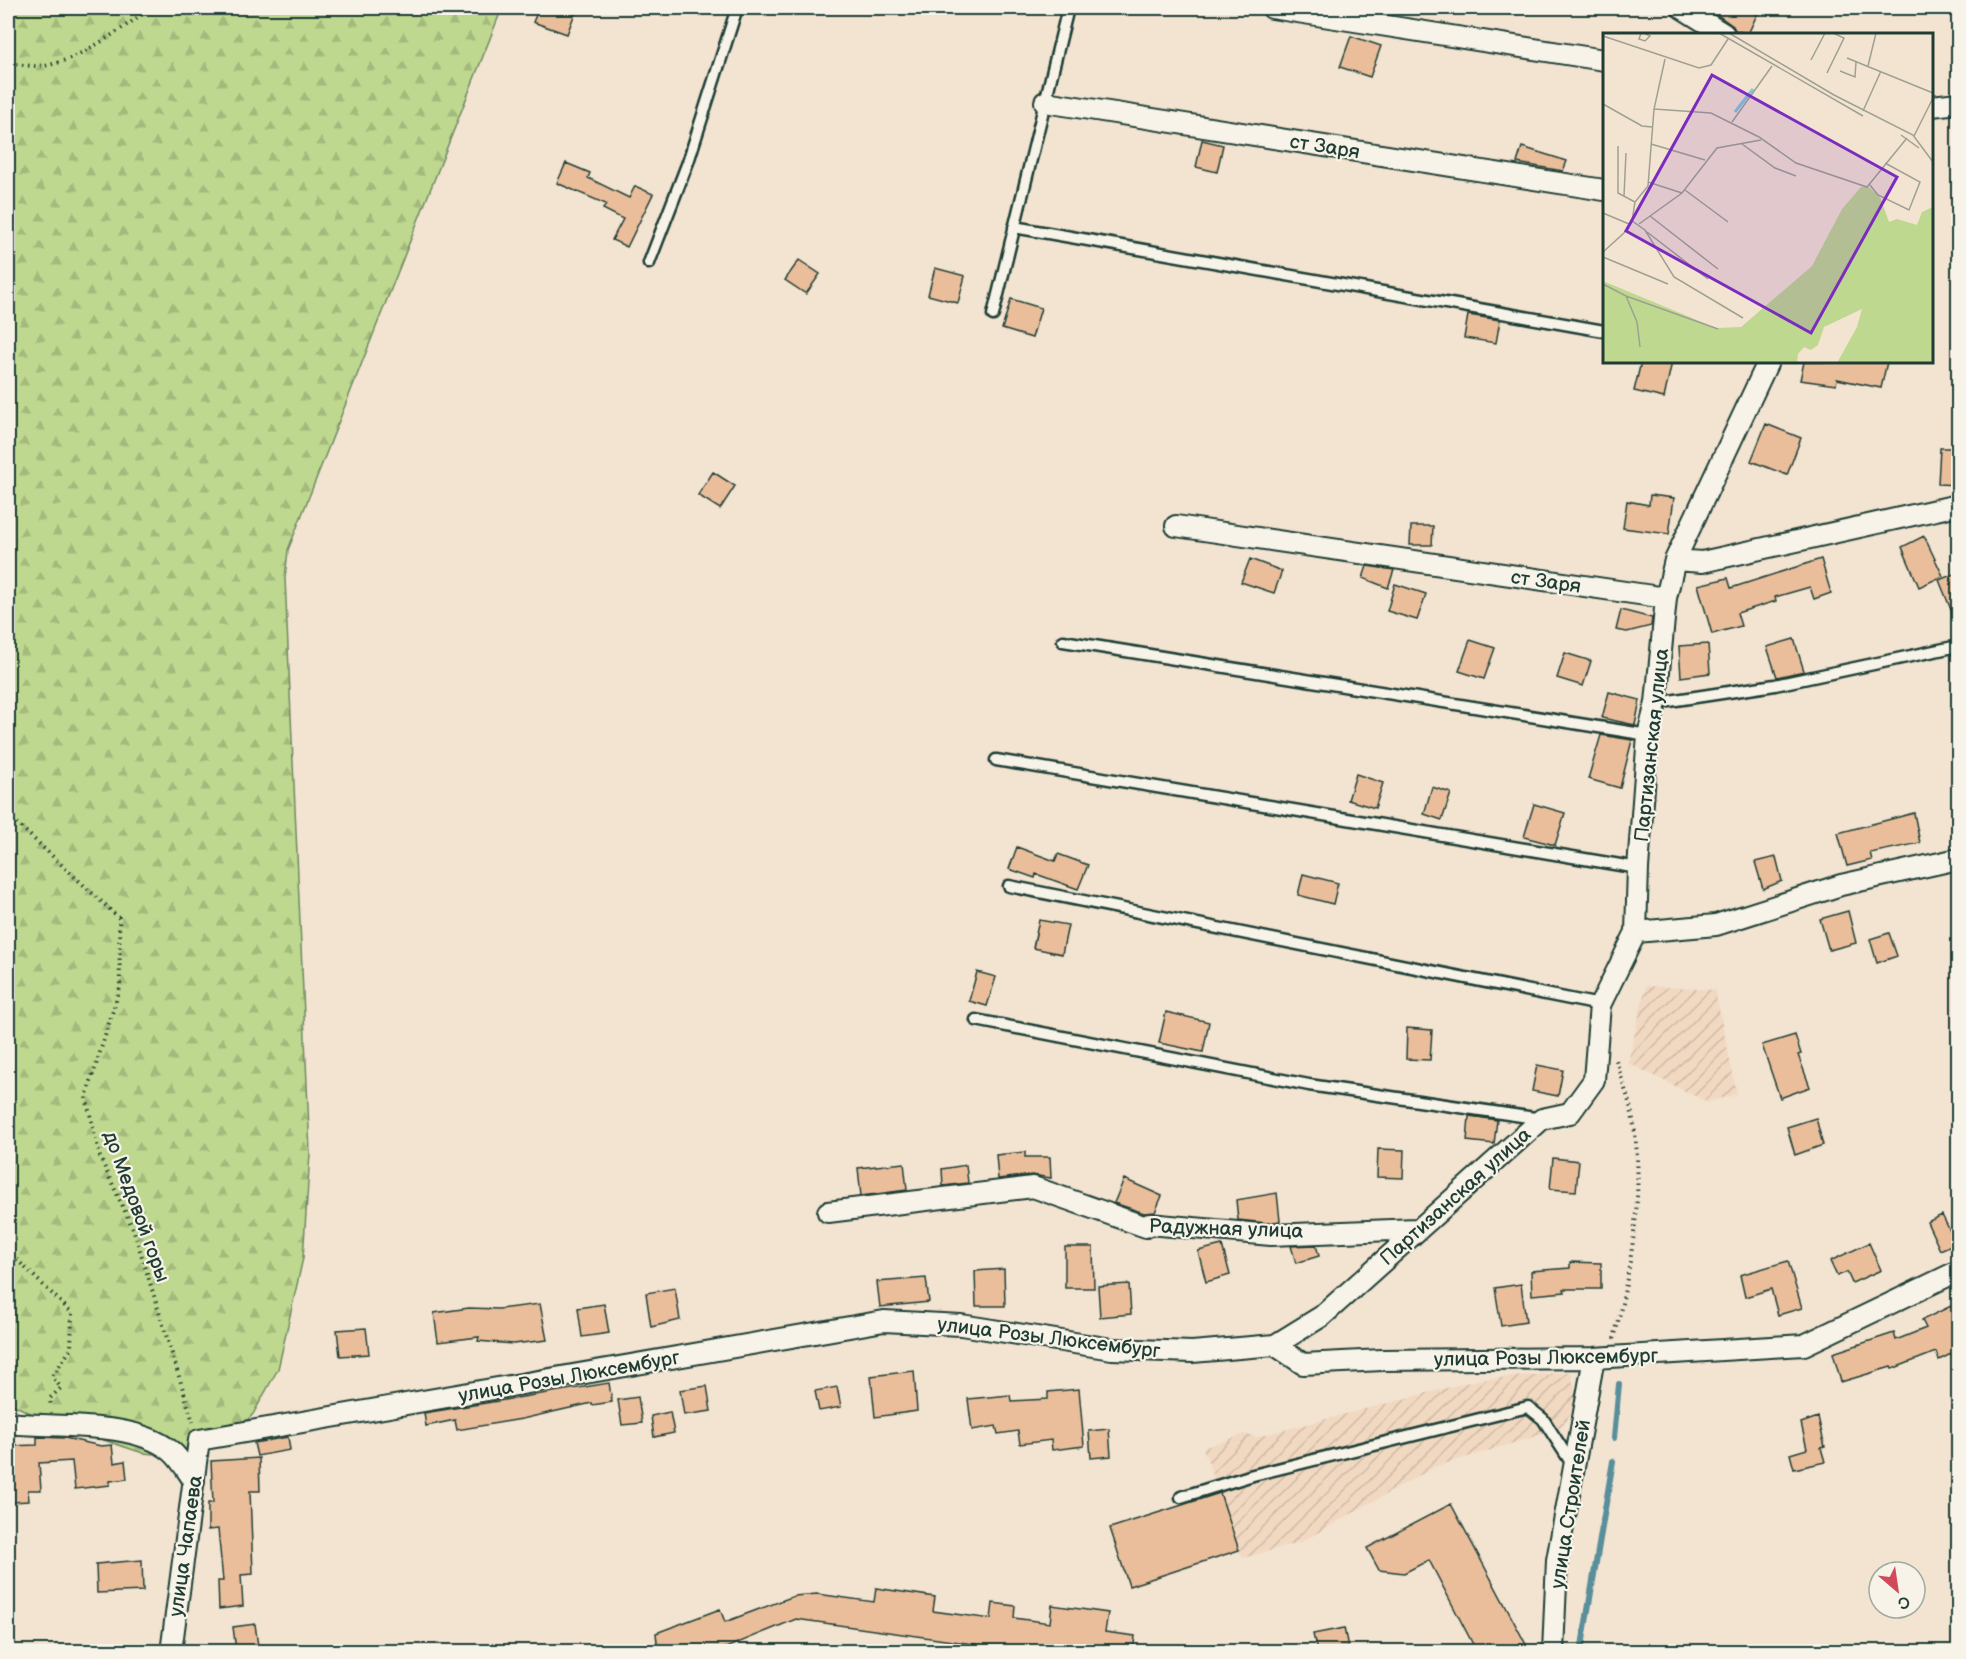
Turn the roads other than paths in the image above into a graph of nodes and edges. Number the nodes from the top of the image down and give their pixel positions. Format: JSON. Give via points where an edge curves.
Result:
{"nodes":[{"id":1,"x":736,"y":8,"type":"edge"},
{"id":2,"x":1068,"y":8,"type":"edge"},
{"id":3,"x":1272,"y":8,"type":"edge"},
{"id":4,"x":1682,"y":8,"type":"edge"},
{"id":5,"x":1722,"y":33,"type":"edge"},
{"id":6,"x":1603,"y":60,"type":"edge"},
{"id":7,"x":1045,"y":102,"type":"junction"},
{"id":8,"x":1959,"y":103,"type":"edge"},
{"id":9,"x":1933,"y":106,"type":"edge"},
{"id":10,"x":1603,"y":190,"type":"edge"},
{"id":11,"x":1014,"y":227,"type":"junction"},
{"id":12,"x":649,"y":263,"type":"dead end"},
{"id":13,"x":993,"y":315,"type":"dead end"},
{"id":14,"x":1603,"y":331,"type":"edge"},
{"id":15,"x":1768,"y":363,"type":"edge"},
{"id":16,"x":1959,"y":505,"type":"edge"},
{"id":17,"x":1176,"y":526,"type":"dead end"},
{"id":18,"x":1675,"y":560,"type":"junction"},
{"id":19,"x":1666,"y":598,"type":"junction"},
{"id":20,"x":1063,"y":641,"type":"dead end"},
{"id":21,"x":1959,"y":646,"type":"edge"},
{"id":22,"x":1656,"y":702,"type":"junction"},
{"id":23,"x":1648,"y":735,"type":"junction"},
{"id":24,"x":996,"y":760,"type":"dead end"},
{"id":25,"x":1959,"y":859,"type":"edge"},
{"id":26,"x":1638,"y":868,"type":"junction"},
{"id":27,"x":1009,"y":886,"type":"dead end"},
{"id":28,"x":1636,"y":932,"type":"junction"},
{"id":29,"x":1600,"y":1005,"type":"junction"},
{"id":30,"x":976,"y":1020,"type":"dead end"},
{"id":31,"x":1542,"y":1119,"type":"junction"},
{"id":32,"x":828,"y":1212,"type":"dead end"},
{"id":33,"x":1416,"y":1229,"type":"junction"},
{"id":34,"x":1959,"y":1271,"type":"edge"},
{"id":35,"x":1275,"y":1345,"type":"junction"},
{"id":36,"x":1601,"y":1358,"type":"junction"},
{"id":37,"x":8,"y":1423,"type":"edge"},
{"id":38,"x":199,"y":1440,"type":"joint"},
{"id":39,"x":1574,"y":1467,"type":"junction"},
{"id":40,"x":194,"y":1480,"type":"junction"},
{"id":41,"x":1181,"y":1497,"type":"dead end"},
{"id":42,"x":171,"y":1652,"type":"edge"},
{"id":43,"x":1553,"y":1652,"type":"edge"}],
"edges":[{"from":1,"to":12,"type":"lane","via":[[687,162]]},
{"from":2,"to":7,"type":"lane"},
{"from":3,"to":6,"type":"street"},
{"from":4,"to":5,"type":"street"},
{"from":7,"to":10,"type":"street","name":"ст Заря"},
{"from":7,"to":11,"type":"lane"},
{"from":8,"to":9,"type":"street"},
{"from":11,"to":13,"type":"lane"},
{"from":11,"to":14,"type":"lane"},
{"from":15,"to":18,"type":"street","name":"Партизанская улица"},
{"from":16,"to":18,"type":"street","via":[[1702,562]]},
{"from":17,"to":19,"type":"street","name":"ст Заря"},
{"from":18,"to":19,"type":"street","name":"Партизанская улица"},
{"from":19,"to":22,"type":"street","name":"Партизанская улица"},
{"from":20,"to":23,"type":"lane"},
{"from":21,"to":22,"type":"lane","via":[[1775,685]]},
{"from":22,"to":23,"type":"street","name":"Партизанская улица"},
{"from":23,"to":26,"type":"street","name":"Партизанская улица"},
{"from":24,"to":26,"type":"lane"},
{"from":25,"to":28,"type":"street","via":[[1841,885],[1716,925]]},
{"from":26,"to":28,"type":"street","name":"Партизанская улица"},
{"from":27,"to":29,"type":"lane"},
{"from":28,"to":29,"type":"street","name":"Партизанская улица"},
{"from":29,"to":31,"type":"street","name":"Партизанская улица","via":[[1594,1080],[1570,1113]]},
{"from":30,"to":31,"type":"lane","via":[[1309,1085]]},
{"from":31,"to":33,"type":"street","name":"Партизанская улица"},
{"from":32,"to":33,"type":"street","name":"Радужная улица","via":[[1033,1186],[1146,1227],[1149,1224],[1271,1235]]},
{"from":33,"to":35,"type":"street","name":"Партизанская улица","via":[[1322,1316]]},
{"from":34,"to":36,"type":"street","name":"улица Розы Люксембург","via":[[1804,1345]]},
{"from":35,"to":36,"type":"street","name":"улица Розы Люксембург","via":[[1303,1364]]},
{"from":35,"to":38,"type":"street","name":"улица Розы Люксембург","via":[[1192,1352],[1112,1349],[961,1324],[884,1321]]},
{"from":36,"to":39,"type":"street","name":"улица Строителей"},
{"from":37,"to":40,"type":"street","via":[[39,1427],[77,1425],[137,1434],[171,1451]]},
{"from":38,"to":40,"type":"street","name":"улица Чапаева"},
{"from":39,"to":41,"type":"lane","via":[[1543,1419],[1528,1407],[1253,1475]]},
{"from":39,"to":43,"type":"street","name":"улица Строителей","via":[[1557,1560]]},
{"from":40,"to":42,"type":"street","name":"улица Чапаева"}]}
